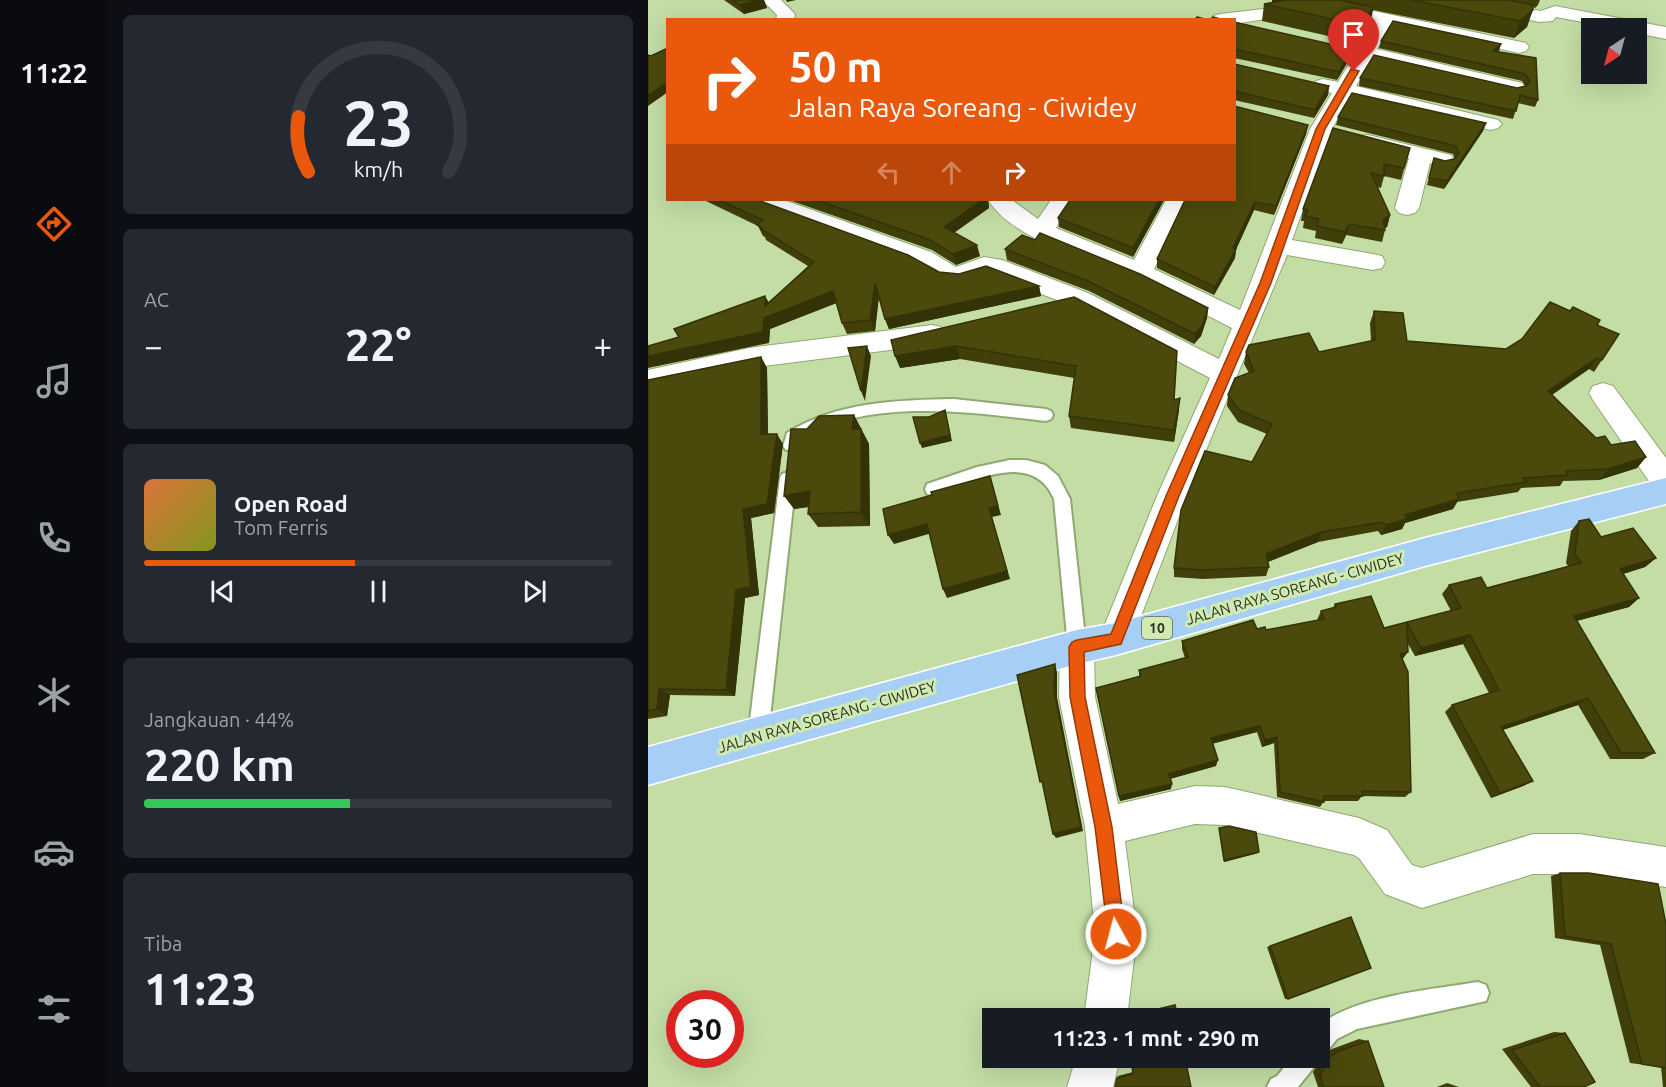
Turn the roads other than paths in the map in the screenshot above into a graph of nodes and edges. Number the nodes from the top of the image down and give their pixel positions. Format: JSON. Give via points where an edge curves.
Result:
{"nodes":[{"id":1,"x":771,"y":0,"type":"edge"},
{"id":2,"x":1448,"y":0,"type":"edge"},
{"id":3,"x":1458,"y":0,"type":"edge"},
{"id":4,"x":1320,"y":2,"type":"edge"},
{"id":5,"x":785,"y":18,"type":"edge"},
{"id":6,"x":1235,"y":18,"type":"edge"},
{"id":7,"x":1384,"y":20,"type":"junction"},
{"id":8,"x":1236,"y":23,"type":"edge"},
{"id":9,"x":1435,"y":30,"type":"junction"},
{"id":10,"x":1278,"y":33,"type":"edge"},
{"id":11,"x":1666,"y":33,"type":"edge"},
{"id":12,"x":1322,"y":42,"type":"edge"},
{"id":13,"x":1519,"y":47,"type":"dead end"},
{"id":14,"x":1366,"y":52,"type":"junction"},
{"id":15,"x":1299,"y":80,"type":"edge"},
{"id":16,"x":1515,"y":87,"type":"edge"},
{"id":17,"x":1342,"y":90,"type":"junction"},
{"id":18,"x":1491,"y":124,"type":"dead end"},
{"id":19,"x":1310,"y":126,"type":"junction"},
{"id":20,"x":1421,"y":155,"type":"junction"},
{"id":21,"x":1443,"y":160,"type":"edge"},
{"id":22,"x":766,"y":201,"type":"edge"},
{"id":23,"x":1000,"y":201,"type":"edge"},
{"id":24,"x":1061,"y":201,"type":"edge"},
{"id":25,"x":1177,"y":201,"type":"edge"},
{"id":26,"x":1407,"y":208,"type":"dead end"},
{"id":27,"x":1043,"y":230,"type":"junction"},
{"id":28,"x":1279,"y":246,"type":"junction"},
{"id":29,"x":1373,"y":262,"type":"dead end"},
{"id":30,"x":1140,"y":272,"type":"junction"},
{"id":31,"x":1079,"y":299,"type":"junction"},
{"id":32,"x":1033,"y":310,"type":"edge"},
{"id":33,"x":1247,"y":324,"type":"junction"},
{"id":34,"x":960,"y":328,"type":"edge"},
{"id":35,"x":1225,"y":374,"type":"junction"},
{"id":36,"x":648,"y":380,"type":"edge"},
{"id":37,"x":1603,"y":393,"type":"dead end"},
{"id":38,"x":1046,"y":415,"type":"dead end"},
{"id":39,"x":933,"y":489,"type":"edge"},
{"id":40,"x":1665,"y":489,"type":"edge"},
{"id":41,"x":1116,"y":639,"type":"junction"},
{"id":42,"x":1077,"y":647,"type":"junction"},
{"id":43,"x":758,"y":736,"type":"junction"},
{"id":44,"x":648,"y":766,"type":"edge"},
{"id":45,"x":1104,"y":827,"type":"junction"},
{"id":46,"x":1666,"y":867,"type":"edge"},
{"id":47,"x":1478,"y":993,"type":"dead end"},
{"id":48,"x":1106,"y":1008,"type":"edge"},
{"id":49,"x":1330,"y":1030,"type":"edge"},
{"id":50,"x":1095,"y":1068,"type":"edge"},
{"id":51,"x":1299,"y":1068,"type":"edge"},
{"id":52,"x":1090,"y":1087,"type":"edge"},
{"id":53,"x":1279,"y":1087,"type":"edge"}],
"edges":[{"from":1,"to":5,"type":"street","via":[[786,14]]},
{"from":2,"to":9,"type":"street"},
{"from":3,"to":11,"type":"street","via":[[1531,15],[1546,17],[1555,12]]},
{"from":4,"to":6,"type":"street"},
{"from":4,"to":7,"type":"street"},
{"from":7,"to":9,"type":"street"},
{"from":7,"to":14,"type":"street"},
{"from":8,"to":10,"type":"street"},
{"from":9,"to":13,"type":"street"},
{"from":12,"to":14,"type":"street"},
{"from":14,"to":16,"type":"street"},
{"from":14,"to":17,"type":"street"},
{"from":15,"to":17,"type":"street"},
{"from":17,"to":18,"type":"street"},
{"from":17,"to":19,"type":"street"},
{"from":19,"to":20,"type":"street"},
{"from":19,"to":28,"type":"street"},
{"from":20,"to":21,"type":"street"},
{"from":20,"to":26,"type":"street"},
{"from":22,"to":31,"type":"street","via":[[922,258],[952,275],[993,266]]},
{"from":23,"to":27,"type":"street"},
{"from":24,"to":27,"type":"street"},
{"from":25,"to":30,"type":"street"},
{"from":27,"to":30,"type":"street"},
{"from":28,"to":29,"type":"street"},
{"from":28,"to":33,"type":"street"},
{"from":30,"to":33,"type":"street"},
{"from":31,"to":32,"type":"street"},
{"from":31,"to":35,"type":"street"},
{"from":33,"to":35,"type":"street"},
{"from":34,"to":36,"type":"street","via":[[902,340],[750,358]]},
{"from":35,"to":41,"type":"street"},
{"from":37,"to":40,"type":"street"},
{"from":38,"to":43,"type":"lane","via":[[955,405],[897,409],[820,421],[792,437]]},
{"from":39,"to":42,"type":"lane","via":[[1006,466],[1030,465],[1051,478],[1062,499]]},
{"from":40,"to":41,"type":"highway","name":"JALAN RAYA SOREANG - CIWIDEY","number":"10"},
{"from":41,"to":42,"type":"highway","name":"JALAN RAYA SOREANG - CIWIDEY","number":"10"},
{"from":42,"to":43,"type":"highway","name":"JALAN RAYA SOREANG - CIWIDEY","number":"10"},
{"from":42,"to":45,"type":"street","via":[[1077,697]]},
{"from":43,"to":44,"type":"highway","name":"JALAN RAYA SOREANG - CIWIDEY","number":"10"},
{"from":45,"to":46,"type":"street","via":[[1195,805],[1225,806],[1359,837],[1373,844],[1399,880],[1422,888],[1533,854],[1579,854]]},
{"from":45,"to":48,"type":"street","via":[[1116,934]]},
{"from":47,"to":49,"type":"lane","via":[[1407,1005]]},
{"from":50,"to":52,"type":"street"},
{"from":51,"to":53,"type":"lane"}]}
